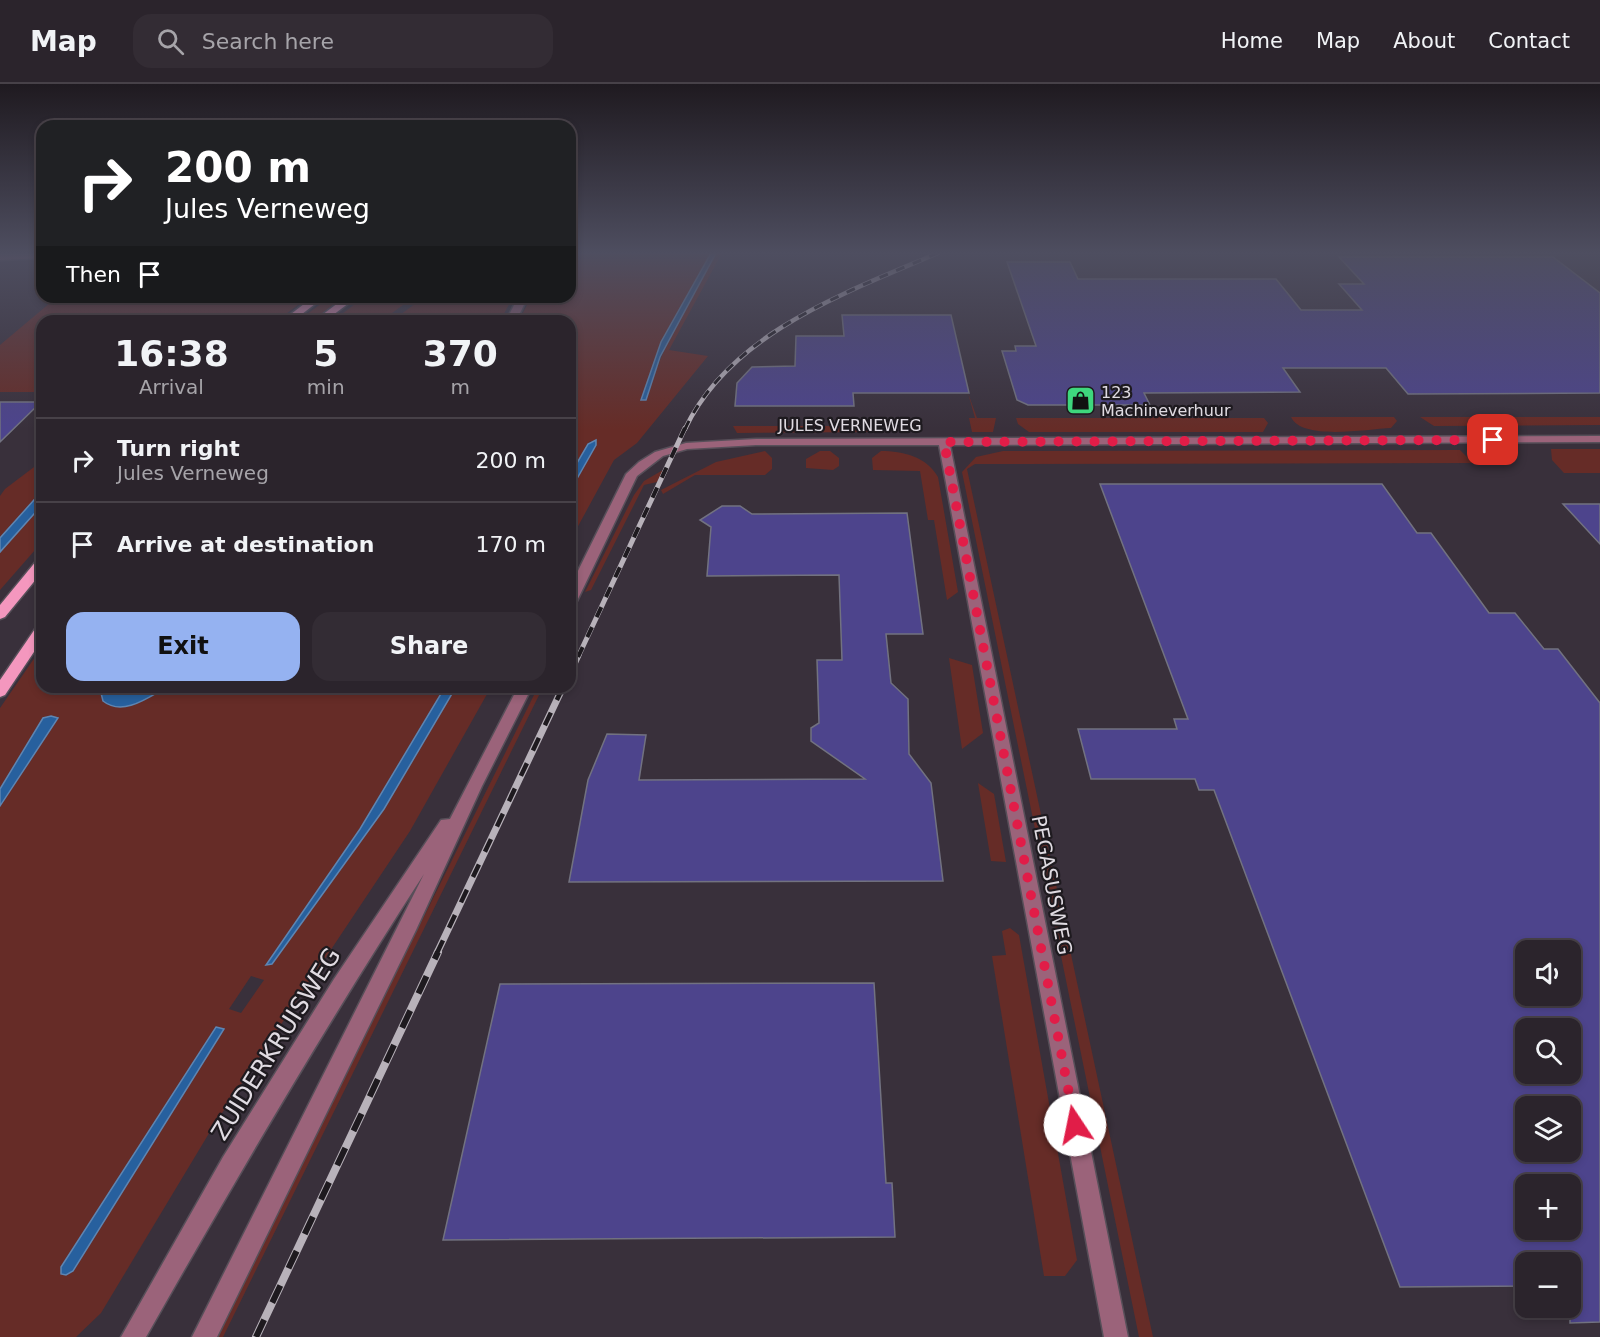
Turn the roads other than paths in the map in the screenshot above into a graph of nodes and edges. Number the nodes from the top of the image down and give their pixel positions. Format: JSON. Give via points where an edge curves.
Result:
{"nodes":[{"id":1,"x":1600,"y":439,"type":"edge"},
{"id":2,"x":944,"y":442,"type":"junction"},
{"id":3,"x":36,"y":570,"type":"edge"},
{"id":4,"x":576,"y":588,"type":"edge"},
{"id":5,"x":0,"y":614,"type":"edge"},
{"id":6,"x":36,"y":638,"type":"edge"},
{"id":7,"x":0,"y":691,"type":"edge"},
{"id":8,"x":522,"y":693,"type":"edge"},
{"id":9,"x":474,"y":785,"type":"junction"},
{"id":10,"x":133,"y":1337,"type":"edge"},
{"id":11,"x":204,"y":1337,"type":"edge"},
{"id":12,"x":1116,"y":1337,"type":"edge"}],
"edges":[{"from":1,"to":2,"type":"street","name":"JULES VERNEWEG"},
{"from":2,"to":4,"type":"street","name":"JULES VERNEWEG","via":[[756,442],[676,448],[650,459],[632,474]]},
{"from":2,"to":12,"type":"street","name":"PEGASUSWEG"},
{"from":3,"to":5,"type":"main road"},
{"from":6,"to":7,"type":"main road"},
{"from":8,"to":9,"type":"street","name":"ZUIDERKRUISWEG"},
{"from":9,"to":10,"type":"street","name":"ZUIDERKRUISWEG","via":[[304,1045]]},
{"from":9,"to":11,"type":"street","name":"ZUIDERKRUISWEG","via":[[410,924]]}]}
